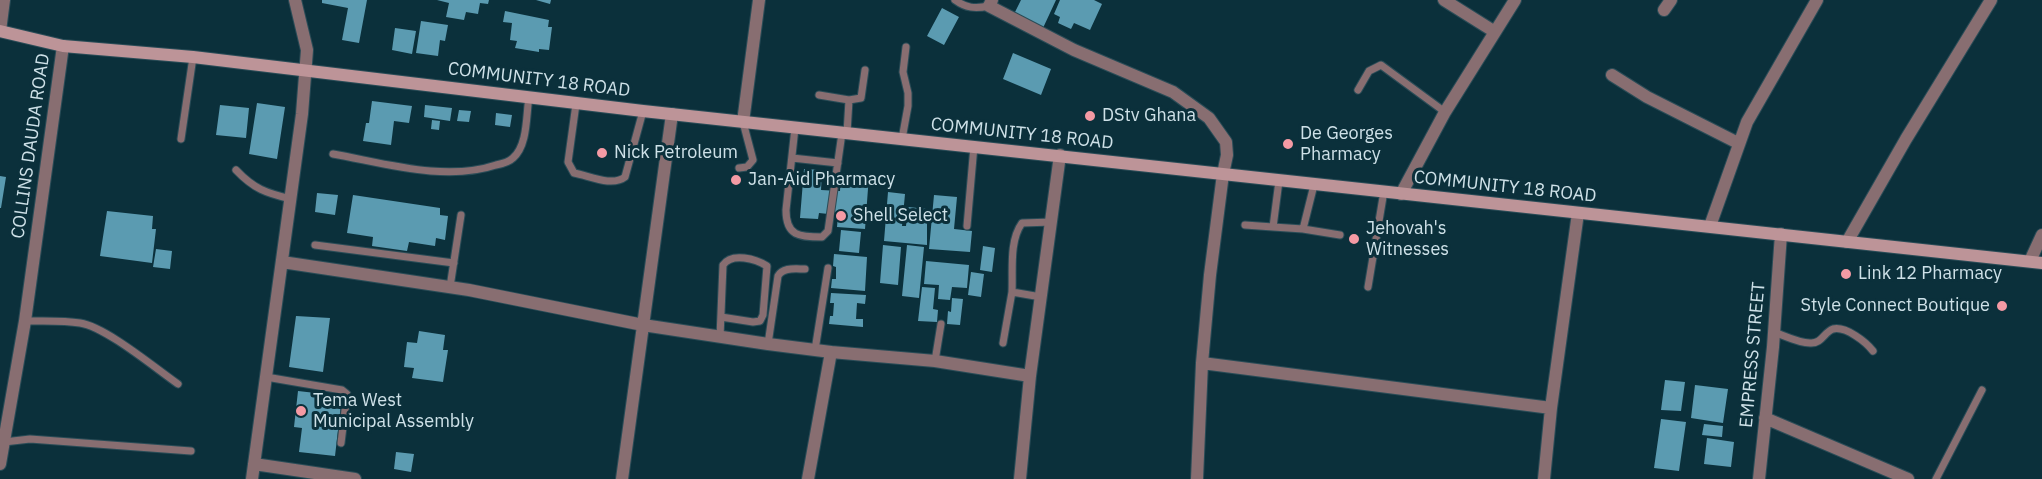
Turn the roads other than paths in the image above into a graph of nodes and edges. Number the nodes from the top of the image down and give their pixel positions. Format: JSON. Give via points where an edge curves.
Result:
{"nodes":[{"id":1,"x":4,"y":0,"type":"edge"},
{"id":2,"x":295,"y":0,"type":"edge"},
{"id":3,"x":759,"y":0,"type":"edge"},
{"id":4,"x":955,"y":0,"type":"edge"},
{"id":5,"x":1444,"y":0,"type":"edge"},
{"id":6,"x":1515,"y":0,"type":"edge"},
{"id":7,"x":1817,"y":0,"type":"edge"},
{"id":8,"x":1991,"y":0,"type":"edge"},
{"id":9,"x":990,"y":3,"type":"edge"},
{"id":10,"x":0,"y":31,"type":"edge"},
{"id":11,"x":1495,"y":32,"type":"junction"},
{"id":12,"x":63,"y":46,"type":"junction"},
{"id":13,"x":906,"y":47,"type":"dead end"},
{"id":14,"x":193,"y":57,"type":"junction"},
{"id":15,"x":305,"y":70,"type":"junction"},
{"id":16,"x":865,"y":70,"type":"dead end"},
{"id":17,"x":1612,"y":75,"type":"dead end"},
{"id":18,"x":1358,"y":90,"type":"dead end"},
{"id":19,"x":819,"y":95,"type":"dead end"},
{"id":20,"x":529,"y":97,"type":"junction"},
{"id":21,"x":849,"y":100,"type":"junction"},
{"id":22,"x":576,"y":104,"type":"junction"},
{"id":23,"x":643,"y":111,"type":"junction"},
{"id":24,"x":1445,"y":112,"type":"junction"},
{"id":25,"x":672,"y":114,"type":"junction"},
{"id":26,"x":743,"y":122,"type":"junction"},
{"id":27,"x":795,"y":128,"type":"junction"},
{"id":28,"x":844,"y":133,"type":"junction"},
{"id":29,"x":182,"y":139,"type":"dead end"},
{"id":30,"x":902,"y":139,"type":"junction"},
{"id":31,"x":1738,"y":143,"type":"junction"},
{"id":32,"x":974,"y":146,"type":"junction"},
{"id":33,"x":333,"y":154,"type":"dead end"},
{"id":34,"x":1060,"y":155,"type":"junction"},
{"id":35,"x":792,"y":158,"type":"junction"},
{"id":36,"x":838,"y":164,"type":"junction"},
{"id":37,"x":739,"y":168,"type":"dead end"},
{"id":38,"x":236,"y":170,"type":"dead end"},
{"id":39,"x":1223,"y":174,"type":"junction"},
{"id":40,"x":1279,"y":181,"type":"junction"},
{"id":41,"x":1314,"y":184,"type":"junction"},
{"id":42,"x":1384,"y":191,"type":"junction"},
{"id":43,"x":1401,"y":194,"type":"junction"},
{"id":44,"x":291,"y":199,"type":"junction"},
{"id":45,"x":1578,"y":213,"type":"junction"},
{"id":46,"x":461,"y":215,"type":"dead end"},
{"id":47,"x":1052,"y":222,"type":"junction"},
{"id":48,"x":1245,"y":225,"type":"dead end"},
{"id":49,"x":967,"y":226,"type":"dead end"},
{"id":50,"x":1710,"y":226,"type":"junction"},
{"id":51,"x":1273,"y":227,"type":"junction"},
{"id":52,"x":1303,"y":229,"type":"junction"},
{"id":53,"x":1781,"y":234,"type":"junction"},
{"id":54,"x":1340,"y":235,"type":"dead end"},
{"id":55,"x":2042,"y":235,"type":"edge"},
{"id":56,"x":1847,"y":242,"type":"junction"},
{"id":57,"x":315,"y":244,"type":"dead end"},
{"id":58,"x":282,"y":262,"type":"junction"},
{"id":59,"x":2036,"y":262,"type":"edge"},
{"id":60,"x":454,"y":263,"type":"junction"},
{"id":61,"x":828,"y":268,"type":"dead end"},
{"id":62,"x":805,"y":269,"type":"dead end"},
{"id":63,"x":1368,"y":286,"type":"dead end"},
{"id":64,"x":450,"y":287,"type":"junction"},
{"id":65,"x":1012,"y":292,"type":"junction"},
{"id":66,"x":1041,"y":297,"type":"junction"},
{"id":67,"x":721,"y":317,"type":"junction"},
{"id":68,"x":25,"y":321,"type":"junction"},
{"id":69,"x":941,"y":324,"type":"dead end"},
{"id":70,"x":643,"y":325,"type":"junction"},
{"id":71,"x":1774,"y":332,"type":"junction"},
{"id":72,"x":720,"y":337,"type":"junction"},
{"id":73,"x":768,"y":344,"type":"junction"},
{"id":74,"x":1003,"y":344,"type":"dead end"},
{"id":75,"x":815,"y":350,"type":"junction"},
{"id":76,"x":1873,"y":351,"type":"dead end"},
{"id":77,"x":831,"y":352,"type":"junction"},
{"id":78,"x":935,"y":361,"type":"junction"},
{"id":79,"x":1202,"y":363,"type":"junction"},
{"id":80,"x":1030,"y":376,"type":"junction"},
{"id":81,"x":266,"y":377,"type":"junction"},
{"id":82,"x":178,"y":384,"type":"dead end"},
{"id":83,"x":1982,"y":390,"type":"dead end"},
{"id":84,"x":1551,"y":408,"type":"junction"},
{"id":85,"x":1765,"y":418,"type":"junction"},
{"id":86,"x":4,"y":442,"type":"junction"},
{"id":87,"x":341,"y":443,"type":"dead end"},
{"id":88,"x":192,"y":451,"type":"dead end"},
{"id":89,"x":0,"y":464,"type":"edge"},
{"id":90,"x":254,"y":464,"type":"junction"},
{"id":91,"x":252,"y":479,"type":"edge"},
{"id":92,"x":355,"y":479,"type":"edge"},
{"id":93,"x":622,"y":479,"type":"edge"},
{"id":94,"x":808,"y":479,"type":"edge"},
{"id":95,"x":1020,"y":479,"type":"edge"},
{"id":96,"x":1197,"y":479,"type":"edge"},
{"id":97,"x":1544,"y":479,"type":"edge"},
{"id":98,"x":1759,"y":479,"type":"edge"},
{"id":99,"x":1908,"y":479,"type":"edge"},
{"id":100,"x":1936,"y":479,"type":"edge"}],
"edges":[{"from":1,"to":10,"type":"street"},
{"from":2,"to":15,"type":"street","via":[[307,50]]},
{"from":3,"to":26,"type":"street"},
{"from":4,"to":9,"type":"lane","via":[[970,8]]},
{"from":5,"to":11,"type":"street"},
{"from":6,"to":11,"type":"street"},
{"from":7,"to":31,"type":"street"},
{"from":8,"to":56,"type":"street"},
{"from":9,"to":39,"type":"street","via":[[1074,50],[1173,92],[1209,118],[1226,142]]},
{"from":10,"to":12,"type":"main road","name":"COMMUNITY 18 ROAD"},
{"from":11,"to":24,"type":"street"},
{"from":12,"to":14,"type":"main road","name":"COMMUNITY 18 ROAD"},
{"from":12,"to":68,"type":"street","name":"COLLINS DAUDA ROAD"},
{"from":13,"to":30,"type":"lane","via":[[903,72],[908,106]]},
{"from":14,"to":15,"type":"main road","name":"COMMUNITY 18 ROAD"},
{"from":14,"to":29,"type":"lane"},
{"from":15,"to":20,"type":"main road","name":"COMMUNITY 18 ROAD"},
{"from":15,"to":44,"type":"street"},
{"from":16,"to":21,"type":"lane","via":[[861,98]]},
{"from":17,"to":31,"type":"street"},
{"from":18,"to":24,"type":"lane","via":[[1369,71],[1381,65]]},
{"from":19,"to":21,"type":"lane"},
{"from":20,"to":22,"type":"main road","name":"COMMUNITY 18 ROAD"},
{"from":20,"to":33,"type":"lane","via":[[522,144],[513,159],[488,168],[457,173]]},
{"from":21,"to":28,"type":"lane"},
{"from":22,"to":23,"type":"main road","name":"COMMUNITY 18 ROAD"},
{"from":22,"to":23,"type":"lane","via":[[568,162],[574,173],[618,182],[625,177]]},
{"from":23,"to":25,"type":"main road","name":"COMMUNITY 18 ROAD"},
{"from":24,"to":43,"type":"street"},
{"from":25,"to":26,"type":"main road","name":"COMMUNITY 18 ROAD"},
{"from":25,"to":70,"type":"street"},
{"from":26,"to":27,"type":"main road","name":"COMMUNITY 18 ROAD"},
{"from":26,"to":37,"type":"lane","via":[[753,160],[747,167]]},
{"from":27,"to":28,"type":"main road","name":"COMMUNITY 18 ROAD"},
{"from":27,"to":35,"type":"lane"},
{"from":28,"to":30,"type":"main road","name":"COMMUNITY 18 ROAD"},
{"from":28,"to":36,"type":"lane"},
{"from":30,"to":32,"type":"main road","name":"COMMUNITY 18 ROAD"},
{"from":31,"to":50,"type":"street"},
{"from":32,"to":34,"type":"main road","name":"COMMUNITY 18 ROAD"},
{"from":32,"to":49,"type":"lane"},
{"from":34,"to":39,"type":"main road","name":"COMMUNITY 18 ROAD"},
{"from":34,"to":47,"type":"street"},
{"from":35,"to":36,"type":"lane"},
{"from":35,"to":36,"type":"lane","via":[[786,224],[804,237],[822,237],[828,231]]},
{"from":38,"to":44,"type":"lane","via":[[263,192]]},
{"from":39,"to":40,"type":"main road","name":"COMMUNITY 18 ROAD"},
{"from":39,"to":79,"type":"street"},
{"from":40,"to":41,"type":"main road","name":"COMMUNITY 18 ROAD"},
{"from":40,"to":51,"type":"lane"},
{"from":41,"to":42,"type":"main road","name":"COMMUNITY 18 ROAD"},
{"from":41,"to":52,"type":"lane"},
{"from":42,"to":43,"type":"main road","name":"COMMUNITY 18 ROAD"},
{"from":42,"to":63,"type":"lane"},
{"from":43,"to":45,"type":"main road","name":"COMMUNITY 18 ROAD"},
{"from":44,"to":58,"type":"street"},
{"from":45,"to":50,"type":"main road","name":"COMMUNITY 18 ROAD"},
{"from":45,"to":84,"type":"street"},
{"from":46,"to":60,"type":"lane"},
{"from":47,"to":65,"type":"lane","via":[[1022,223],[1017,230]]},
{"from":47,"to":66,"type":"street"},
{"from":48,"to":51,"type":"lane"},
{"from":50,"to":53,"type":"main road","name":"COMMUNITY 18 ROAD"},
{"from":51,"to":52,"type":"lane"},
{"from":52,"to":54,"type":"lane"},
{"from":53,"to":56,"type":"main road","name":"COMMUNITY 18 ROAD"},
{"from":53,"to":71,"type":"street","name":"EMPRESS STREET"},
{"from":55,"to":59,"type":"street"},
{"from":56,"to":59,"type":"main road","name":"COMMUNITY 18 ROAD"},
{"from":57,"to":60,"type":"lane"},
{"from":58,"to":64,"type":"street"},
{"from":58,"to":81,"type":"street"},
{"from":60,"to":64,"type":"lane"},
{"from":61,"to":75,"type":"lane"},
{"from":62,"to":73,"type":"lane","via":[[786,269],[778,276]]},
{"from":64,"to":70,"type":"street"},
{"from":65,"to":66,"type":"lane"},
{"from":65,"to":74,"type":"lane"},
{"from":66,"to":80,"type":"street"},
{"from":67,"to":67,"type":"lane","via":[[725,261],[741,258],[767,266],[760,321]]},
{"from":67,"to":72,"type":"lane"},
{"from":68,"to":82,"type":"lane","via":[[90,326]]},
{"from":68,"to":86,"type":"street","name":"COLLINS DAUDA ROAD"},
{"from":69,"to":78,"type":"lane"},
{"from":70,"to":72,"type":"street"},
{"from":70,"to":93,"type":"street"},
{"from":71,"to":76,"type":"lane","via":[[1809,343],[1839,330],[1865,341]]},
{"from":71,"to":85,"type":"street","name":"EMPRESS STREET"},
{"from":72,"to":73,"type":"street"},
{"from":73,"to":75,"type":"street"},
{"from":75,"to":77,"type":"street"},
{"from":77,"to":78,"type":"street"},
{"from":77,"to":94,"type":"street"},
{"from":78,"to":80,"type":"street"},
{"from":79,"to":84,"type":"street"},
{"from":79,"to":96,"type":"street"},
{"from":80,"to":95,"type":"street"},
{"from":81,"to":87,"type":"lane","via":[[347,394]]},
{"from":81,"to":90,"type":"street"},
{"from":83,"to":100,"type":"lane"},
{"from":84,"to":97,"type":"street"},
{"from":85,"to":98,"type":"street","name":"EMPRESS STREET"},
{"from":85,"to":99,"type":"street"},
{"from":86,"to":88,"type":"lane","via":[[30,440]]},
{"from":86,"to":89,"type":"street","name":"COLLINS DAUDA ROAD"},
{"from":90,"to":91,"type":"street"},
{"from":90,"to":92,"type":"street"}]}
